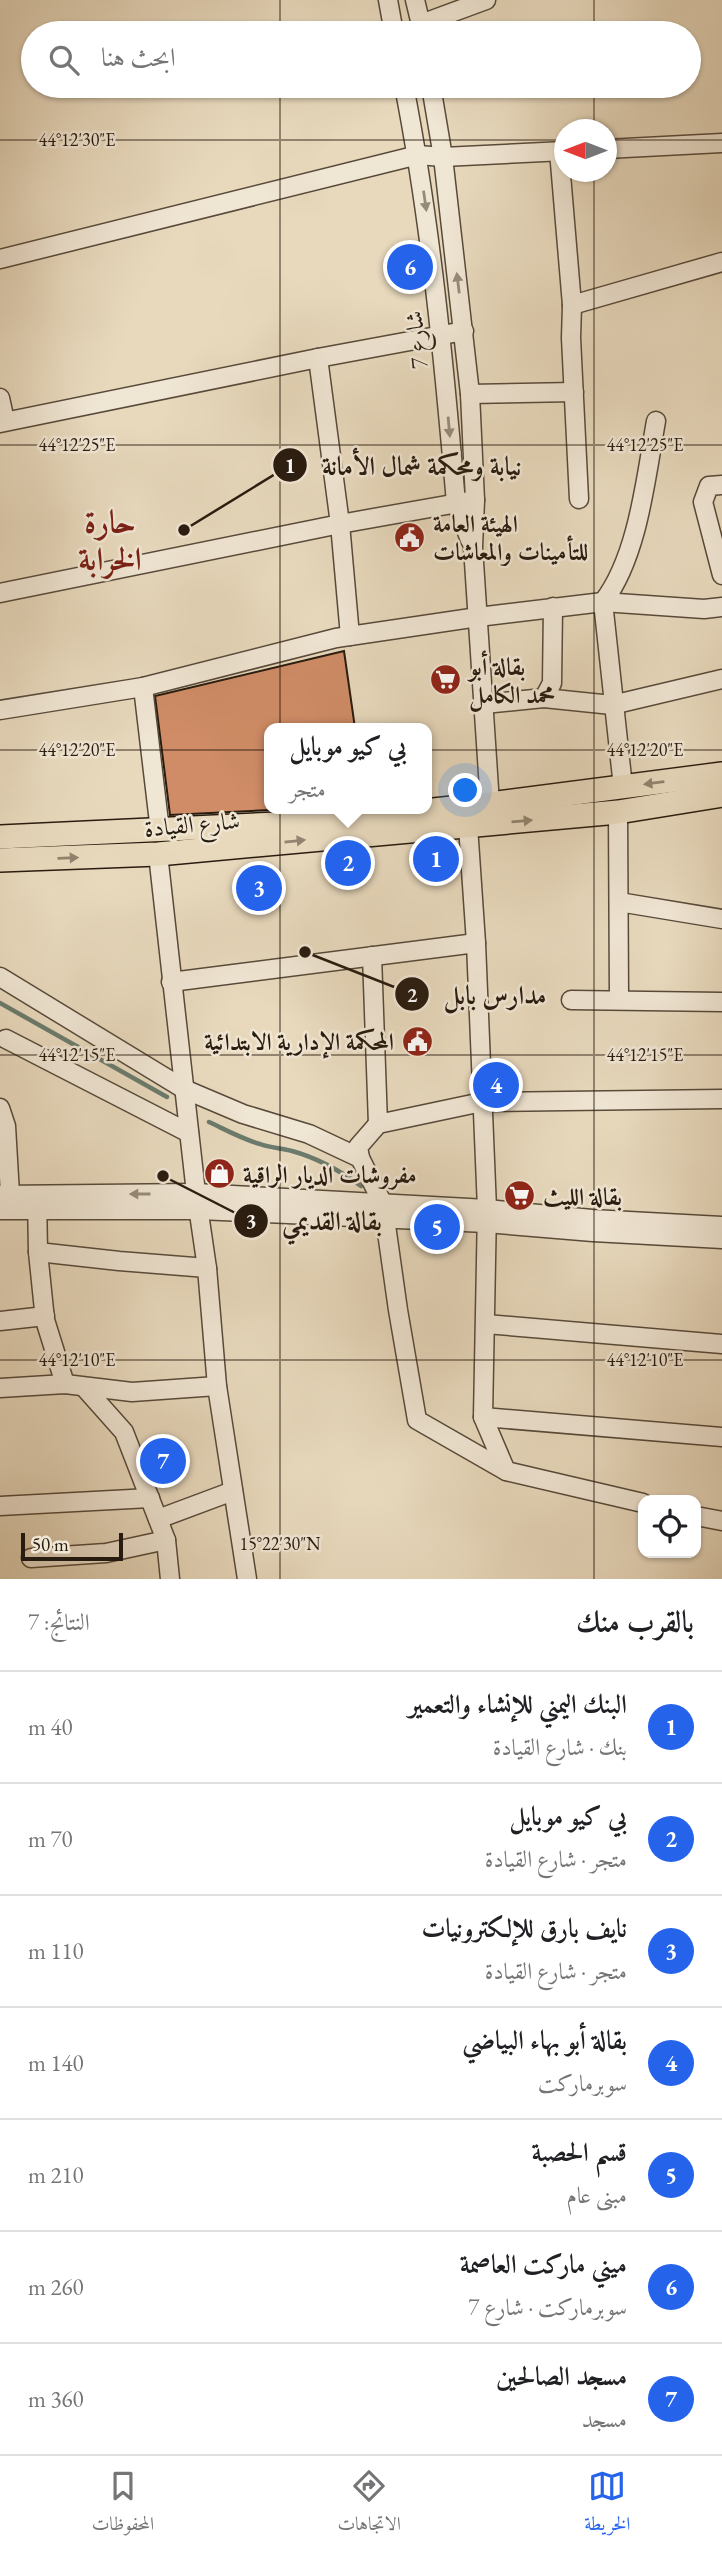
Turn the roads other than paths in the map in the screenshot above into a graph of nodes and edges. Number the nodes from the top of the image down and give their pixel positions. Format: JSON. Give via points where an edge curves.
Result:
{"nodes":[{"id":1,"x":388,"y":0,"type":"edge"},
{"id":2,"x":415,"y":0,"type":"edge"},
{"id":3,"x":486,"y":0,"type":"edge"},
{"id":4,"x":392,"y":21,"type":"edge"},
{"id":5,"x":420,"y":21,"type":"edge"},
{"id":6,"x":440,"y":21,"type":"edge"},
{"id":7,"x":406,"y":98,"type":"edge"},
{"id":8,"x":433,"y":98,"type":"edge"},
{"id":9,"x":722,"y":143,"type":"edge"},
{"id":10,"x":617,"y":148,"type":"edge"},
{"id":11,"x":554,"y":151,"type":"edge"},
{"id":12,"x":418,"y":155,"type":"junction"},
{"id":13,"x":443,"y":157,"type":"junction"},
{"id":14,"x":564,"y":182,"type":"edge"},
{"id":15,"x":0,"y":259,"type":"edge"},
{"id":16,"x":722,"y":262,"type":"edge"},
{"id":17,"x":572,"y":306,"type":"junction"},
{"id":18,"x":464,"y":331,"type":"junction"},
{"id":19,"x":439,"y":334,"type":"junction"},
{"id":20,"x":318,"y":358,"type":"junction"},
{"id":21,"x":574,"y":392,"type":"junction"},
{"id":22,"x":470,"y":394,"type":"junction"},
{"id":23,"x":0,"y":398,"type":"edge"},
{"id":24,"x":656,"y":421,"type":"dead end"},
{"id":25,"x":3,"y":422,"type":"edge"},
{"id":26,"x":722,"y":485,"type":"edge"},
{"id":27,"x":579,"y":499,"type":"dead end"},
{"id":28,"x":475,"y":500,"type":"junction"},
{"id":29,"x":456,"y":503,"type":"junction"},
{"id":30,"x":340,"y":524,"type":"junction"},
{"id":31,"x":473,"y":547,"type":"junction"},
{"id":32,"x":722,"y":575,"type":"edge"},
{"id":33,"x":0,"y":593,"type":"edge"},
{"id":34,"x":603,"y":602,"type":"junction"},
{"id":35,"x":553,"y":607,"type":"junction"},
{"id":36,"x":722,"y":607,"type":"edge"},
{"id":37,"x":478,"y":617,"type":"junction"},
{"id":38,"x":350,"y":636,"type":"junction"},
{"id":39,"x":722,"y":679,"type":"edge"},
{"id":40,"x":143,"y":687,"type":"junction"},
{"id":41,"x":544,"y":698,"type":"junction"},
{"id":42,"x":484,"y":704,"type":"junction"},
{"id":43,"x":612,"y":705,"type":"junction"},
{"id":44,"x":0,"y":710,"type":"edge"},
{"id":45,"x":722,"y":774,"type":"edge"},
{"id":46,"x":623,"y":787,"type":"junction"},
{"id":47,"x":722,"y":795,"type":"edge"},
{"id":48,"x":490,"y":804,"type":"junction"},
{"id":49,"x":432,"y":810,"type":"edge"},
{"id":50,"x":618,"y":812,"type":"junction"},
{"id":51,"x":396,"y":814,"type":"edge"},
{"id":52,"x":468,"y":826,"type":"junction"},
{"id":53,"x":160,"y":831,"type":"junction"},
{"id":54,"x":0,"y":836,"type":"edge"},
{"id":55,"x":158,"y":854,"type":"junction"},
{"id":56,"x":0,"y":860,"type":"edge"},
{"id":57,"x":620,"y":902,"type":"junction"},
{"id":58,"x":722,"y":919,"type":"edge"},
{"id":59,"x":476,"y":943,"type":"junction"},
{"id":60,"x":372,"y":956,"type":"junction"},
{"id":61,"x":0,"y":977,"type":"edge"},
{"id":62,"x":171,"y":982,"type":"junction"},
{"id":63,"x":619,"y":999,"type":"junction"},
{"id":64,"x":571,"y":1000,"type":"dead end"},
{"id":65,"x":722,"y":1002,"type":"edge"},
{"id":66,"x":6,"y":1038,"type":"dead end"},
{"id":67,"x":184,"y":1089,"type":"junction"},
{"id":68,"x":722,"y":1099,"type":"edge"},
{"id":69,"x":482,"y":1102,"type":"junction"},
{"id":70,"x":0,"y":1108,"type":"edge"},
{"id":71,"x":378,"y":1124,"type":"junction"},
{"id":72,"x":190,"y":1133,"type":"junction"},
{"id":73,"x":359,"y":1158,"type":"junction"},
{"id":74,"x":3,"y":1200,"type":"edge"},
{"id":75,"x":197,"y":1201,"type":"junction"},
{"id":76,"x":37,"y":1202,"type":"junction"},
{"id":77,"x":384,"y":1212,"type":"junction"},
{"id":78,"x":486,"y":1216,"type":"junction"},
{"id":79,"x":722,"y":1226,"type":"edge"},
{"id":80,"x":722,"y":1239,"type":"edge"},
{"id":81,"x":38,"y":1252,"type":"junction"},
{"id":82,"x":207,"y":1268,"type":"junction"},
{"id":83,"x":45,"y":1316,"type":"junction"},
{"id":84,"x":0,"y":1321,"type":"edge"},
{"id":85,"x":486,"y":1324,"type":"junction"},
{"id":86,"x":722,"y":1344,"type":"edge"},
{"id":87,"x":65,"y":1384,"type":"junction"},
{"id":88,"x":217,"y":1386,"type":"junction"},
{"id":89,"x":84,"y":1387,"type":"junction"},
{"id":90,"x":0,"y":1388,"type":"edge"},
{"id":91,"x":483,"y":1417,"type":"junction"},
{"id":92,"x":722,"y":1437,"type":"edge"},
{"id":93,"x":506,"y":1471,"type":"junction"},
{"id":94,"x":233,"y":1491,"type":"junction"},
{"id":95,"x":150,"y":1498,"type":"junction"},
{"id":96,"x":638,"y":1502,"type":"edge"},
{"id":97,"x":0,"y":1506,"type":"edge"},
{"id":98,"x":701,"y":1517,"type":"edge"},
{"id":99,"x":158,"y":1519,"type":"junction"},
{"id":100,"x":722,"y":1521,"type":"edge"},
{"id":101,"x":166,"y":1540,"type":"junction"},
{"id":102,"x":31,"y":1559,"type":"dead end"},
{"id":103,"x":170,"y":1579,"type":"edge"},
{"id":104,"x":247,"y":1579,"type":"edge"}],
"edges":[{"from":1,"to":4,"type":"street"},
{"from":2,"to":5,"type":"street"},
{"from":3,"to":6,"type":"street"},
{"from":7,"to":12,"type":"street","name":"شارع 7"},
{"from":8,"to":13,"type":"street","name":"شارع 7"},
{"from":9,"to":10,"type":"street"},
{"from":11,"to":13,"type":"street"},
{"from":12,"to":13,"type":"street"},
{"from":12,"to":15,"type":"street"},
{"from":12,"to":19,"type":"street","name":"شارع 7","one_way":true},
{"from":18,"to":13,"type":"street","name":"شارع 7","one_way":true},
{"from":14,"to":17,"type":"street"},
{"from":16,"to":17,"type":"street"},
{"from":17,"to":21,"type":"street"},
{"from":18,"to":19,"type":"street"},
{"from":18,"to":22,"type":"street","name":"شارع 7"},
{"from":19,"to":20,"type":"street"},
{"from":19,"to":29,"type":"street","name":"شارع 7","one_way":true},
{"from":20,"to":25,"type":"street"},
{"from":20,"to":30,"type":"street"},
{"from":21,"to":22,"type":"street"},
{"from":21,"to":27,"type":"street"},
{"from":22,"to":28,"type":"street","name":"شارع 7"},
{"from":23,"to":25,"type":"street"},
{"from":24,"to":34,"type":"street","via":[[641,509],[616,585]]},
{"from":26,"to":32,"type":"street","via":[[709,486],[702,502]]},
{"from":28,"to":29,"type":"street"},
{"from":28,"to":31,"type":"street","name":"شارع 7"},
{"from":29,"to":30,"type":"street"},
{"from":29,"to":31,"type":"street","name":"شارع 7"},
{"from":30,"to":33,"type":"street"},
{"from":30,"to":38,"type":"street"},
{"from":31,"to":37,"type":"street","name":"شارع 7"},
{"from":34,"to":35,"type":"street"},
{"from":34,"to":36,"type":"street"},
{"from":34,"to":43,"type":"street"},
{"from":35,"to":37,"type":"street"},
{"from":35,"to":41,"type":"street","via":[[552,683]]},
{"from":37,"to":38,"type":"street"},
{"from":37,"to":42,"type":"street","name":"شارع 7"},
{"from":38,"to":40,"type":"street"},
{"from":39,"to":43,"type":"street"},
{"from":40,"to":44,"type":"street"},
{"from":40,"to":53,"type":"street"},
{"from":41,"to":42,"type":"street"},
{"from":41,"to":43,"type":"street"},
{"from":42,"to":48,"type":"street","name":"شارع 7"},
{"from":43,"to":46,"type":"street"},
{"from":45,"to":46,"type":"main road","name":"شارع القيادة","one_way":true},
{"from":46,"to":48,"type":"main road","name":"شارع القيادة"},
{"from":47,"to":50,"type":"main road","name":"شارع القيادة"},
{"from":48,"to":49,"type":"main road","name":"شارع القيادة"},
{"from":52,"to":50,"type":"main road","name":"شارع القيادة","one_way":true},
{"from":50,"to":57,"type":"street"},
{"from":51,"to":53,"type":"main road","name":"شارع القيادة"},
{"from":55,"to":52,"type":"main road","name":"شارع القيادة","one_way":true},
{"from":52,"to":59,"type":"street"},
{"from":53,"to":54,"type":"main road","name":"شارع القيادة"},
{"from":56,"to":55,"type":"main road","name":"شارع القيادة","one_way":true},
{"from":55,"to":62,"type":"street"},
{"from":57,"to":58,"type":"street"},
{"from":57,"to":63,"type":"street"},
{"from":59,"to":60,"type":"street"},
{"from":59,"to":69,"type":"street"},
{"from":60,"to":62,"type":"street"},
{"from":60,"to":71,"type":"street"},
{"from":61,"to":67,"type":"street"},
{"from":62,"to":67,"type":"street"},
{"from":63,"to":64,"type":"street"},
{"from":63,"to":65,"type":"street"},
{"from":66,"to":72,"type":"street"},
{"from":67,"to":72,"type":"street"},
{"from":67,"to":73,"type":"street","via":[[243,1114],[309,1134]]},
{"from":68,"to":69,"type":"street"},
{"from":69,"to":71,"type":"street"},
{"from":69,"to":78,"type":"street"},
{"from":70,"to":74,"type":"street","via":[[6,1126]]},
{"from":71,"to":73,"type":"street","via":[[358,1147]]},
{"from":72,"to":75,"type":"street"},
{"from":73,"to":77,"type":"street"},
{"from":74,"to":76,"type":"street"},
{"from":75,"to":76,"type":"street"},
{"from":75,"to":77,"type":"street"},
{"from":75,"to":82,"type":"street"},
{"from":76,"to":81,"type":"street"},
{"from":77,"to":78,"type":"street"},
{"from":77,"to":93,"type":"street","via":[[417,1420]]},
{"from":78,"to":79,"type":"street"},
{"from":78,"to":80,"type":"street","via":[[593,1232]]},
{"from":78,"to":85,"type":"street"},
{"from":81,"to":82,"type":"street"},
{"from":81,"to":83,"type":"street"},
{"from":82,"to":88,"type":"street"},
{"from":83,"to":84,"type":"street"},
{"from":83,"to":87,"type":"street"},
{"from":85,"to":86,"type":"street"},
{"from":85,"to":91,"type":"street"},
{"from":87,"to":89,"type":"street"},
{"from":87,"to":90,"type":"street"},
{"from":88,"to":89,"type":"street","via":[[132,1392]]},
{"from":88,"to":94,"type":"street"},
{"from":89,"to":95,"type":"street","via":[[124,1432]]},
{"from":91,"to":92,"type":"street"},
{"from":91,"to":93,"type":"street"},
{"from":93,"to":96,"type":"street"},
{"from":94,"to":99,"type":"street"},
{"from":94,"to":104,"type":"street"},
{"from":95,"to":97,"type":"street"},
{"from":95,"to":99,"type":"street"},
{"from":98,"to":100,"type":"street"},
{"from":99,"to":101,"type":"street"},
{"from":101,"to":102,"type":"street","via":[[106,1553]]},
{"from":101,"to":103,"type":"street"}]}
